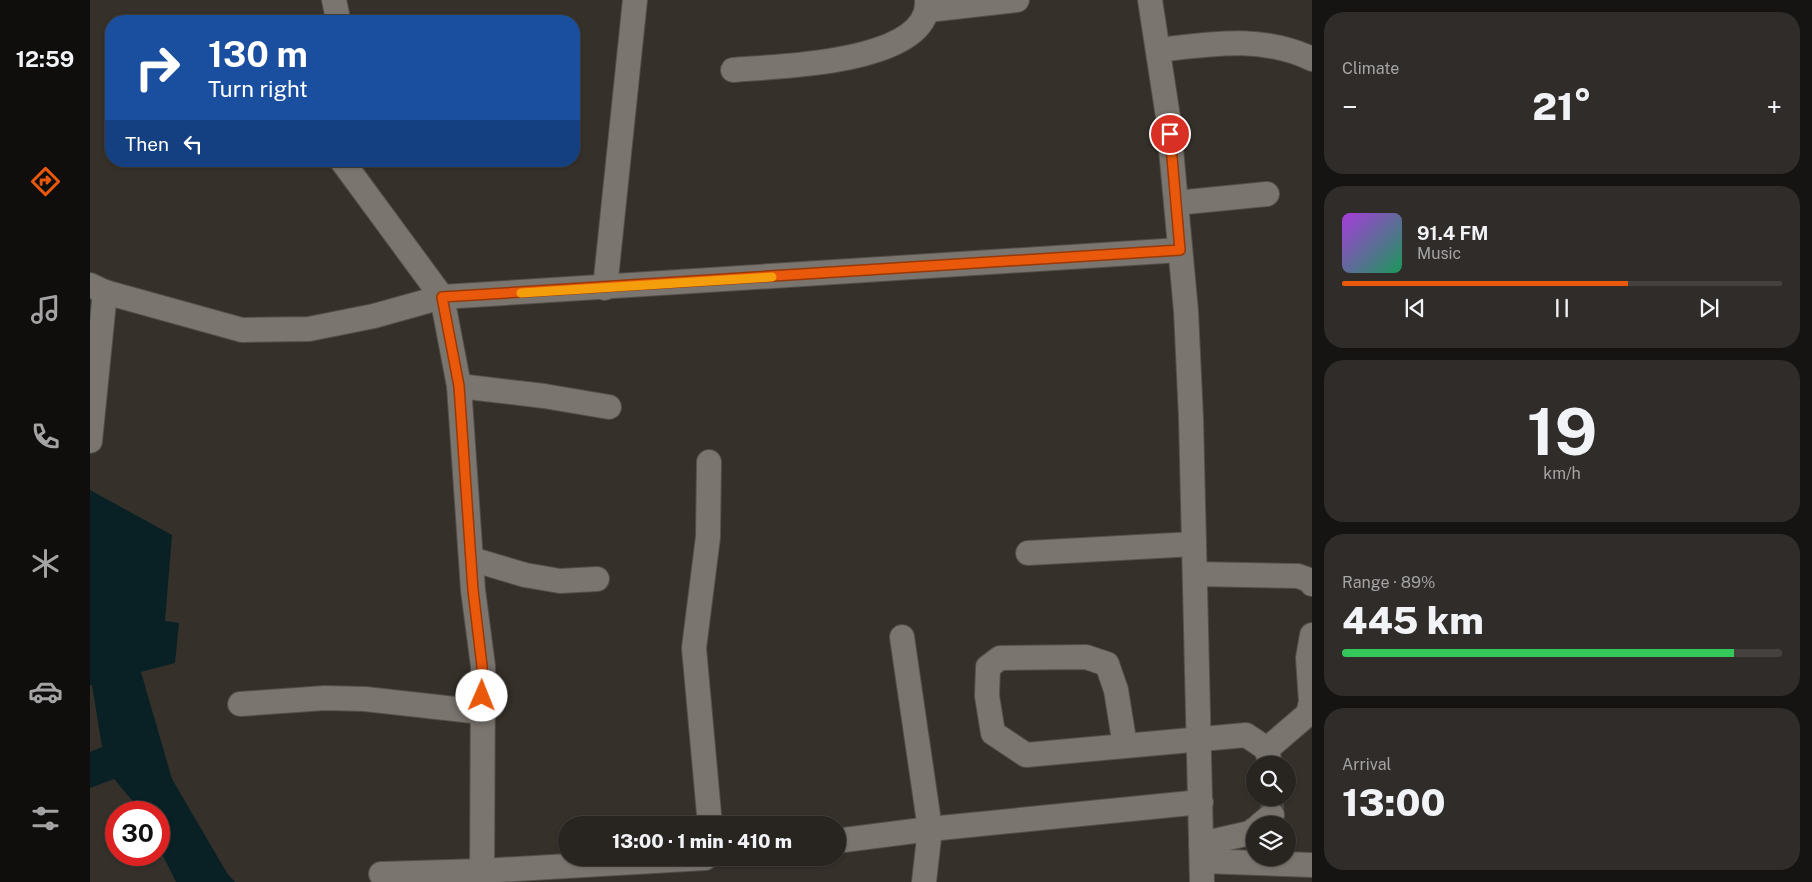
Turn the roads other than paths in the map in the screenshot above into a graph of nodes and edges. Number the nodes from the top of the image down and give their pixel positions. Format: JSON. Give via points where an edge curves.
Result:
{"nodes":[{"id":1,"x":334,"y":0,"type":"edge"},
{"id":2,"x":635,"y":0,"type":"edge"},
{"id":3,"x":1017,"y":0,"type":"edge"},
{"id":4,"x":1150,"y":0,"type":"edge"},
{"id":5,"x":928,"y":5,"type":"edge"},
{"id":6,"x":336,"y":15,"type":"edge"},
{"id":7,"x":1158,"y":50,"type":"junction"},
{"id":8,"x":1312,"y":59,"type":"edge"},
{"id":9,"x":733,"y":70,"type":"dead end"},
{"id":10,"x":346,"y":167,"type":"edge"},
{"id":11,"x":1267,"y":194,"type":"dead end"},
{"id":12,"x":1176,"y":203,"type":"junction"},
{"id":13,"x":1180,"y":250,"type":"junction"},
{"id":14,"x":98,"y":288,"type":"edge"},
{"id":15,"x":605,"y":288,"type":"junction"},
{"id":16,"x":442,"y":297,"type":"junction"},
{"id":17,"x":459,"y":386,"type":"junction"},
{"id":18,"x":609,"y":407,"type":"dead end"},
{"id":19,"x":90,"y":440,"type":"edge"},
{"id":20,"x":709,"y":462,"type":"dead end"},
{"id":21,"x":1194,"y":544,"type":"junction"},
{"id":22,"x":1028,"y":553,"type":"dead end"},
{"id":23,"x":471,"y":560,"type":"junction"},
{"id":24,"x":1195,"y":574,"type":"junction"},
{"id":25,"x":597,"y":579,"type":"dead end"},
{"id":26,"x":1312,"y":584,"type":"edge"},
{"id":27,"x":1312,"y":635,"type":"edge"},
{"id":28,"x":902,"y":637,"type":"dead end"},
{"id":29,"x":240,"y":704,"type":"dead end"},
{"id":30,"x":482,"y":712,"type":"junction"},
{"id":31,"x":1197,"y":740,"type":"junction"},
{"id":32,"x":1125,"y":746,"type":"junction"},
{"id":33,"x":1267,"y":756,"type":"edge"},
{"id":34,"x":1269,"y":756,"type":"edge"},
{"id":35,"x":1201,"y":802,"type":"junction"},
{"id":36,"x":709,"y":816,"type":"edge"},
{"id":37,"x":930,"y":829,"type":"junction"},
{"id":38,"x":1246,"y":835,"type":"edge"},
{"id":39,"x":846,"y":840,"type":"edge"},
{"id":40,"x":1202,"y":862,"type":"edge"},
{"id":41,"x":1312,"y":864,"type":"edge"},
{"id":42,"x":605,"y":866,"type":"edge"},
{"id":43,"x":381,"y":874,"type":"dead end"},
{"id":44,"x":481,"y":876,"type":"edge"},
{"id":45,"x":924,"y":882,"type":"edge"}],
"edges":[{"from":1,"to":6,"type":"street"},
{"from":2,"to":15,"type":"street"},
{"from":3,"to":5,"type":"street"},
{"from":4,"to":7,"type":"street"},
{"from":5,"to":9,"type":"street","via":[[917,27],[893,45],[858,57]]},
{"from":7,"to":8,"type":"street","via":[[1230,42],[1258,43],[1278,46]]},
{"from":7,"to":12,"type":"street"},
{"from":10,"to":16,"type":"street"},
{"from":11,"to":12,"type":"street"},
{"from":12,"to":13,"type":"street"},
{"from":13,"to":15,"type":"street"},
{"from":13,"to":21,"type":"street","via":[[1191,418]]},
{"from":14,"to":16,"type":"street","via":[[242,330],[309,329],[374,316]]},
{"from":14,"to":19,"type":"street"},
{"from":15,"to":16,"type":"street"},
{"from":16,"to":17,"type":"street"},
{"from":17,"to":18,"type":"street"},
{"from":17,"to":23,"type":"street"},
{"from":20,"to":36,"type":"street","via":[[708,537],[694,648]]},
{"from":21,"to":22,"type":"street"},
{"from":21,"to":24,"type":"street"},
{"from":23,"to":25,"type":"street","via":[[560,581]]},
{"from":23,"to":30,"type":"street","via":[[482,666]]},
{"from":24,"to":26,"type":"street","via":[[1298,576]]},
{"from":24,"to":31,"type":"street"},
{"from":27,"to":34,"type":"street","via":[[1308,658],[1311,702],[1308,714]]},
{"from":28,"to":37,"type":"street"},
{"from":29,"to":30,"type":"street","via":[[325,698],[365,699]]},
{"from":30,"to":44,"type":"street"},
{"from":31,"to":32,"type":"street"},
{"from":31,"to":33,"type":"street","via":[[1246,735]]},
{"from":31,"to":35,"type":"street"},
{"from":32,"to":32,"type":"street","via":[[1116,690],[1107,664],[1086,657],[1000,658],[988,667],[987,696],[993,733],[1026,755]]},
{"from":35,"to":37,"type":"street"},
{"from":35,"to":40,"type":"street"},
{"from":37,"to":39,"type":"street"},
{"from":37,"to":45,"type":"street"},
{"from":38,"to":40,"type":"street"},
{"from":40,"to":41,"type":"street"},
{"from":42,"to":44,"type":"street"},
{"from":43,"to":44,"type":"street"}]}
